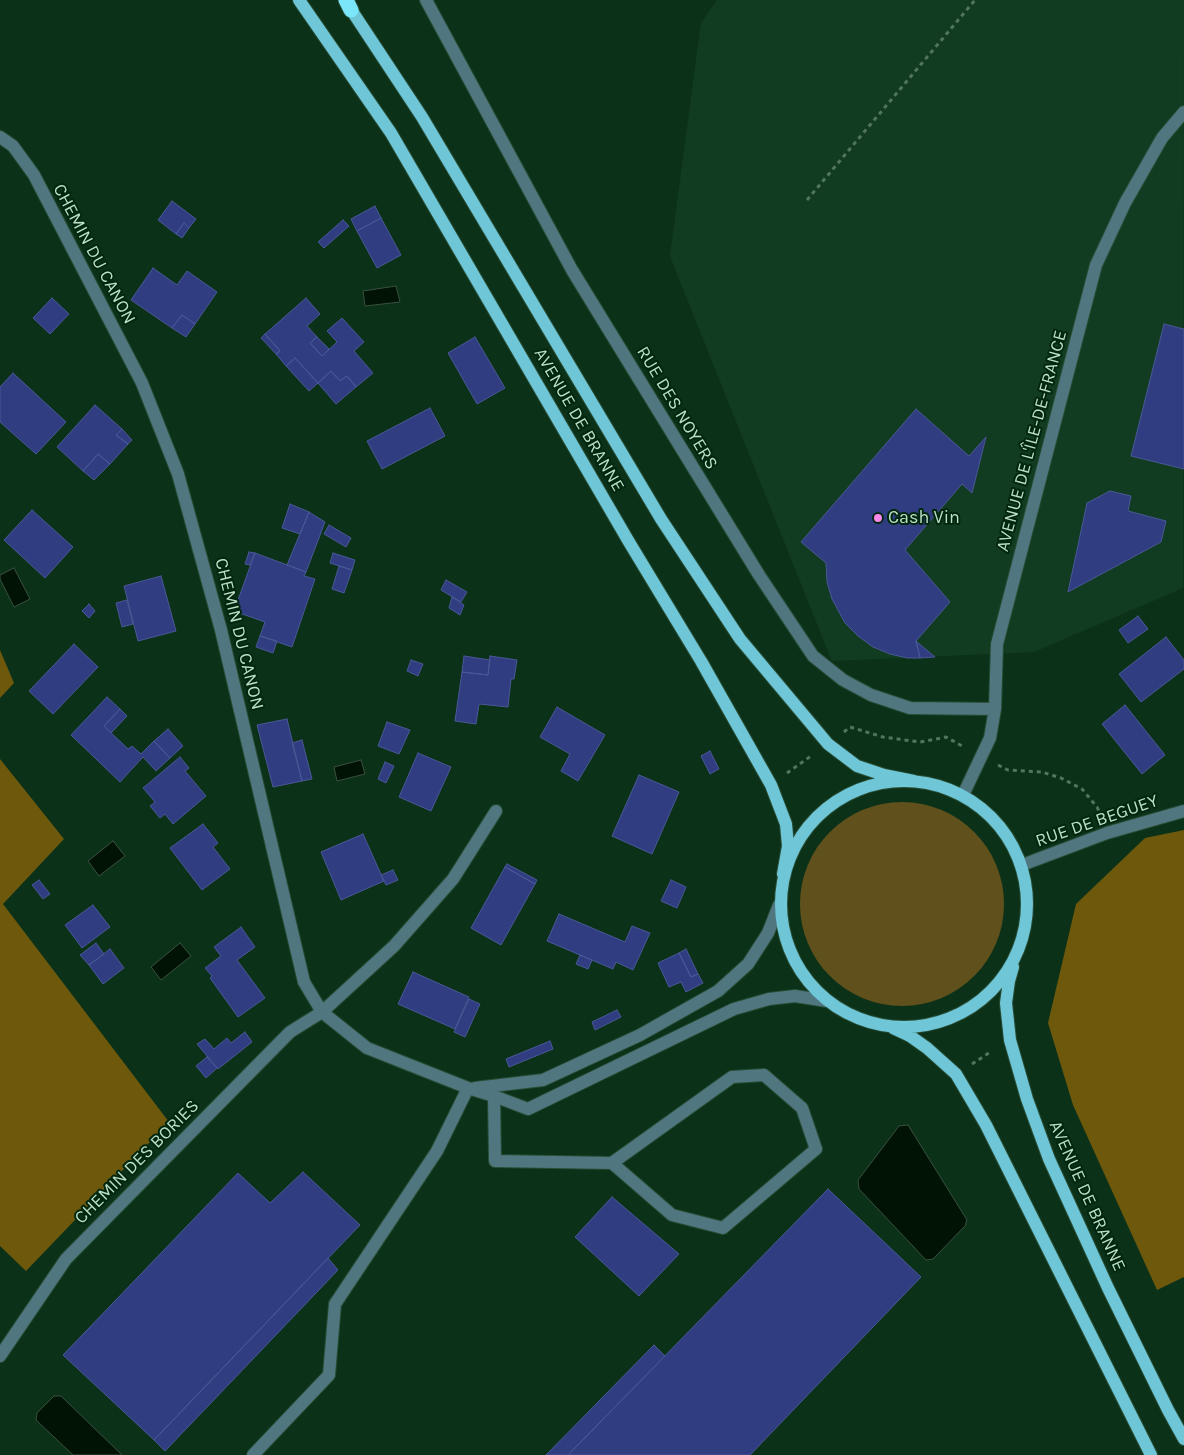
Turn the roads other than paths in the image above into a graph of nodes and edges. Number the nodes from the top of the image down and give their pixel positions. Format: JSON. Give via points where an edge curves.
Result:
{"nodes":[{"id":1,"x":299,"y":0,"type":"edge"},
{"id":2,"x":426,"y":0,"type":"edge"},
{"id":3,"x":347,"y":3,"type":"edge"},
{"id":4,"x":1184,"y":112,"type":"edge"},
{"id":5,"x":0,"y":137,"type":"edge"},
{"id":6,"x":995,"y":709,"type":"junction"},
{"id":7,"x":914,"y":781,"type":"junction"},
{"id":8,"x":963,"y":795,"type":"junction"},
{"id":9,"x":496,"y":811,"type":"dead end"},
{"id":10,"x":1184,"y":811,"type":"edge"},
{"id":11,"x":1022,"y":865,"type":"junction"},
{"id":12,"x":783,"y":874,"type":"junction"},
{"id":13,"x":779,"y":905,"type":"junction"},
{"id":14,"x":1017,"y":955,"type":"junction"},
{"id":15,"x":827,"y":1001,"type":"junction"},
{"id":16,"x":322,"y":1012,"type":"junction"},
{"id":17,"x":891,"y":1027,"type":"junction"},
{"id":18,"x":468,"y":1088,"type":"junction"},
{"id":19,"x":494,"y":1096,"type":"junction"},
{"id":20,"x":612,"y":1163,"type":"junction"},
{"id":21,"x":0,"y":1356,"type":"edge"},
{"id":22,"x":1184,"y":1439,"type":"edge"},
{"id":23,"x":253,"y":1455,"type":"edge"},
{"id":24,"x":1151,"y":1455,"type":"edge"}],
"edges":[{"from":1,"to":12,"type":"main road","name":"AVENUE DE BRANNE","via":[[391,133],[771,785],[786,824],[788,846]]},
{"from":2,"to":6,"type":"street","name":"RUE DES NOYERS","via":[[572,270],[758,575],[813,656],[843,680],[871,695],[910,708]]},
{"from":3,"to":7,"type":"main road","name":"AVENUE DE BRANNE","via":[[422,117],[661,519],[740,639],[828,744],[856,766]]},
{"from":4,"to":6,"type":"street","name":"AVENUE DE L'ÎLE-DE-FRANCE","via":[[1162,138],[1125,203],[1096,265],[997,644]]},
{"from":5,"to":16,"type":"street","name":"CHEMIN DU CANON","via":[[13,146],[34,176],[142,383],[178,474],[224,639],[304,982]]},
{"from":6,"to":8,"type":"street","name":"AVENUE DE L'ÎLE-DE-FRANCE","via":[[990,738]]},
{"from":7,"to":8,"type":"main road","name":"AVENUE DE BRANNE"},
{"from":7,"to":12,"type":"main road","via":[[879,783],[846,794],[818,814],[796,842]]},
{"from":8,"to":11,"type":"main road","name":"AVENUE DE BRANNE","via":[[988,813],[1008,838]]},
{"from":9,"to":16,"type":"street","name":"CHEMIN DES BORIES","via":[[453,879],[394,946]]},
{"from":10,"to":11,"type":"street","name":"RUE DE BEGUEY","via":[[1107,833]]},
{"from":11,"to":14,"type":"main road","name":"AVENUE DE BRANNE","via":[[1027,895],[1026,926]]},
{"from":12,"to":13,"type":"main road"},
{"from":13,"to":15,"type":"main road","via":[[786,941],[802,975]]},
{"from":13,"to":18,"type":"street","via":[[768,934],[748,964],[718,991],[640,1035],[543,1080]]},
{"from":14,"to":17,"type":"main road","via":[[996,988],[966,1011],[929,1025]]},
{"from":14,"to":22,"type":"main road","name":"AVENUE DE BRANNE","via":[[1006,1003],[1010,1040],[1027,1099],[1108,1288]]},
{"from":15,"to":17,"type":"main road","via":[[857,1019]]},
{"from":15,"to":19,"type":"street","name":"CHEMIN DU CANON","via":[[795,996],[734,1009],[528,1109]]},
{"from":16,"to":18,"type":"street","name":"CHEMIN DU CANON","via":[[367,1048]]},
{"from":16,"to":21,"type":"street","name":"CHEMIN DES BORIES","via":[[290,1032],[66,1259]]},
{"from":17,"to":24,"type":"main road","via":[[927,1048],[956,1074],[986,1125]]},
{"from":18,"to":19,"type":"street","name":"CHEMIN DU CANON"},
{"from":18,"to":23,"type":"street","via":[[437,1151],[334,1304],[329,1376]]},
{"from":19,"to":20,"type":"street","via":[[495,1162]]},
{"from":20,"to":20,"type":"street","via":[[672,1215],[723,1228],[816,1149],[802,1108],[764,1075],[732,1077]]}]}
